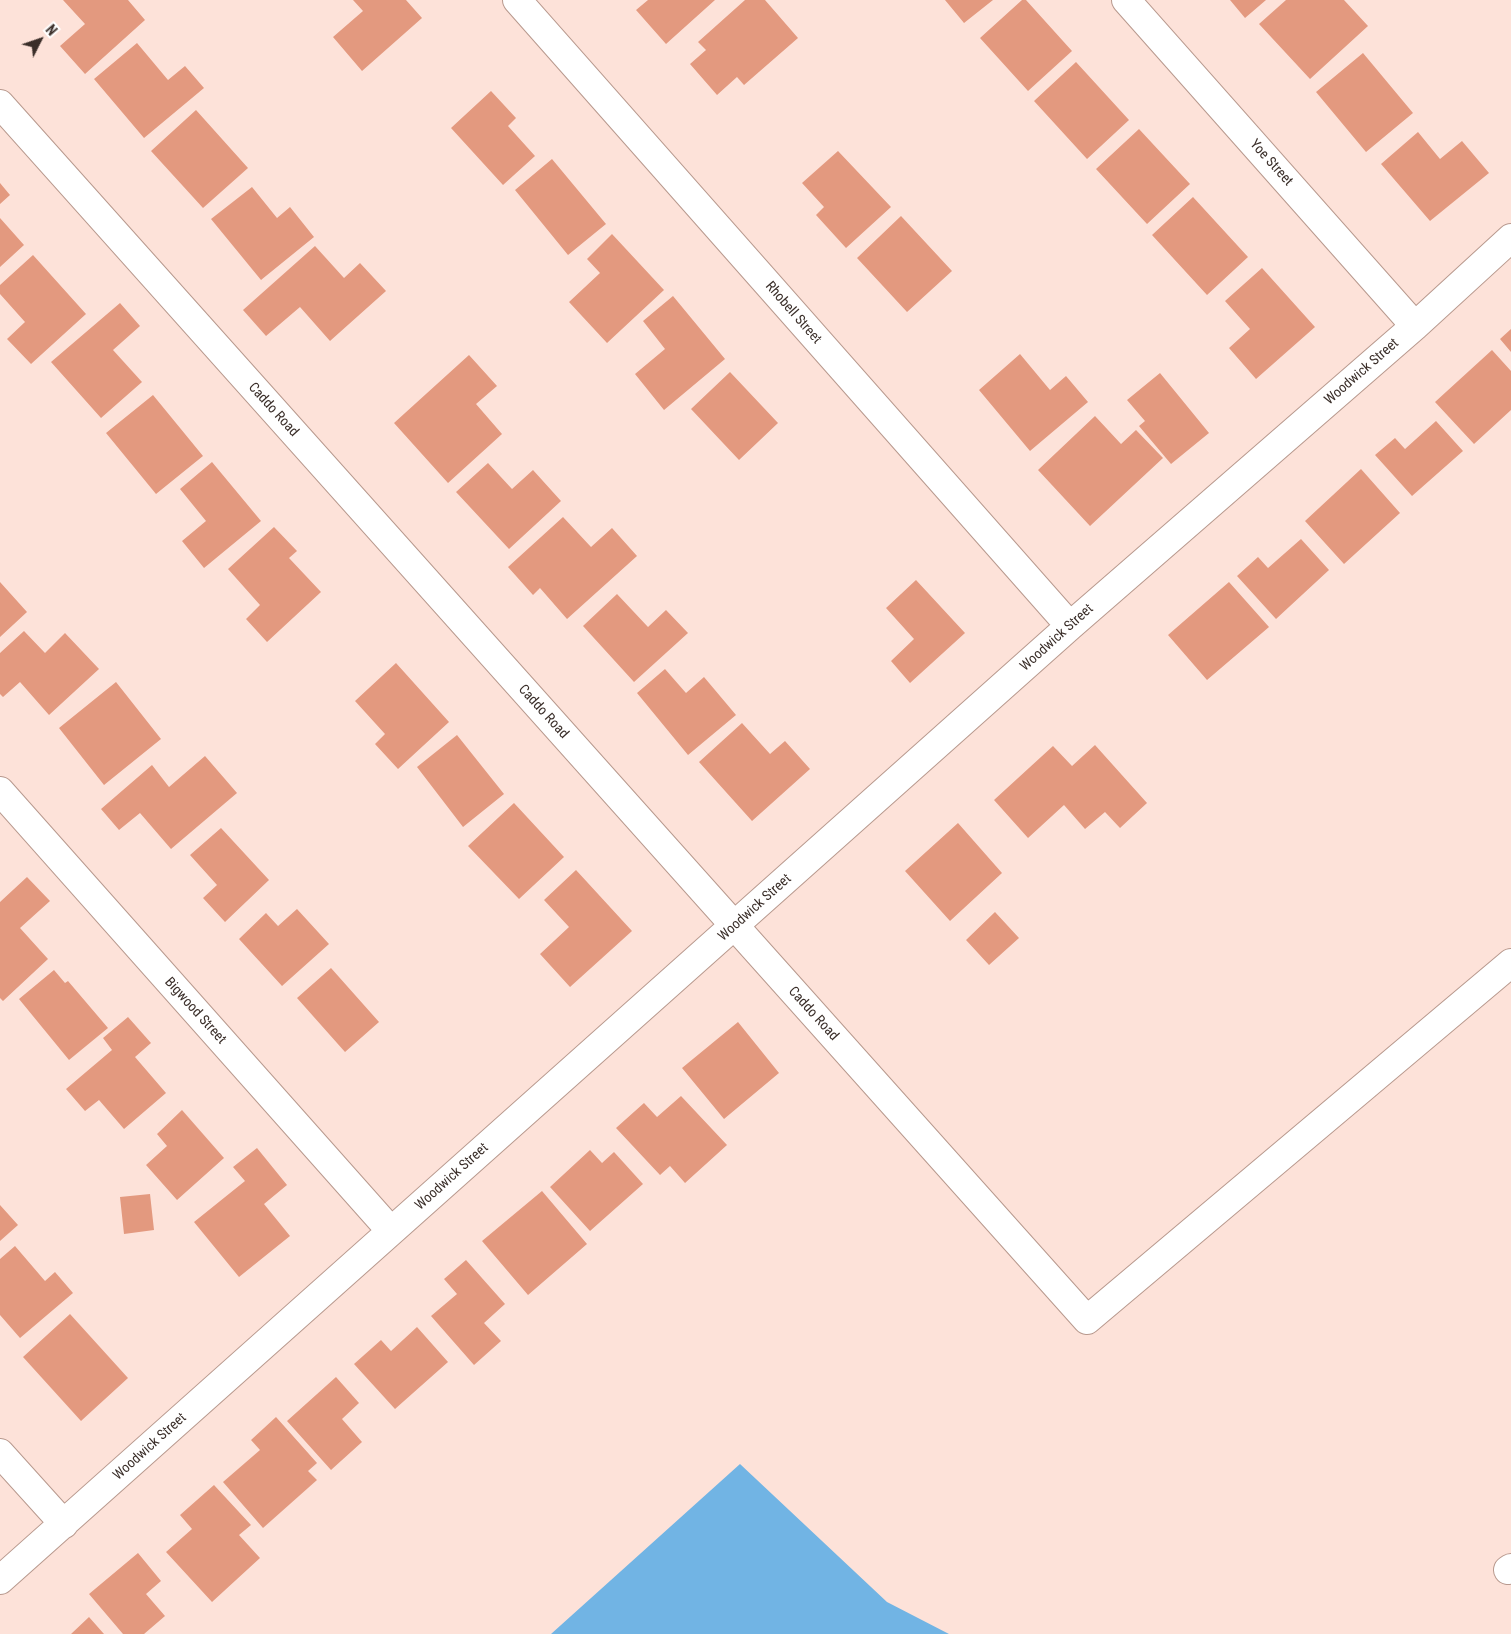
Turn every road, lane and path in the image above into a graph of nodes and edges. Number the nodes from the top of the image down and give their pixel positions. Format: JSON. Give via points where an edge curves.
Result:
{"nodes":[{"id":1,"x":517,"y":0,"type":"edge"},
{"id":2,"x":1126,"y":0,"type":"edge"},
{"id":3,"x":0,"y":104,"type":"edge"},
{"id":4,"x":1511,"y":238,"type":"edge"},
{"id":5,"x":1415,"y":326,"type":"junction"},
{"id":6,"x":1070,"y":626,"type":"junction"},
{"id":7,"x":0,"y":791,"type":"edge"},
{"id":8,"x":734,"y":927,"type":"junction"},
{"id":9,"x":1511,"y":963,"type":"edge"},
{"id":10,"x":391,"y":1231,"type":"junction"},
{"id":11,"x":0,"y":1453,"type":"edge"},
{"id":12,"x":64,"y":1524,"type":"junction"},
{"id":13,"x":0,"y":1580,"type":"edge"}],
"edges":[{"from":1,"to":6,"type":"street","name":"Rhobell Street"},
{"from":2,"to":5,"type":"street","name":"Yoe Street"},
{"from":3,"to":8,"type":"street","name":"Caddo Road"},
{"from":4,"to":5,"type":"street","name":"Woodwick Street"},
{"from":5,"to":6,"type":"street","name":"Woodwick Street"},
{"from":6,"to":8,"type":"street","name":"Woodwick Street"},
{"from":7,"to":10,"type":"street","name":"Bigwood Street"},
{"from":8,"to":9,"type":"street","name":"Caddo Road","via":[[1087,1320]]},
{"from":8,"to":10,"type":"street","name":"Woodwick Street"},
{"from":10,"to":12,"type":"street","name":"Woodwick Street"},
{"from":11,"to":12,"type":"street"},
{"from":12,"to":13,"type":"street","name":"Woodwick Street"}]}
